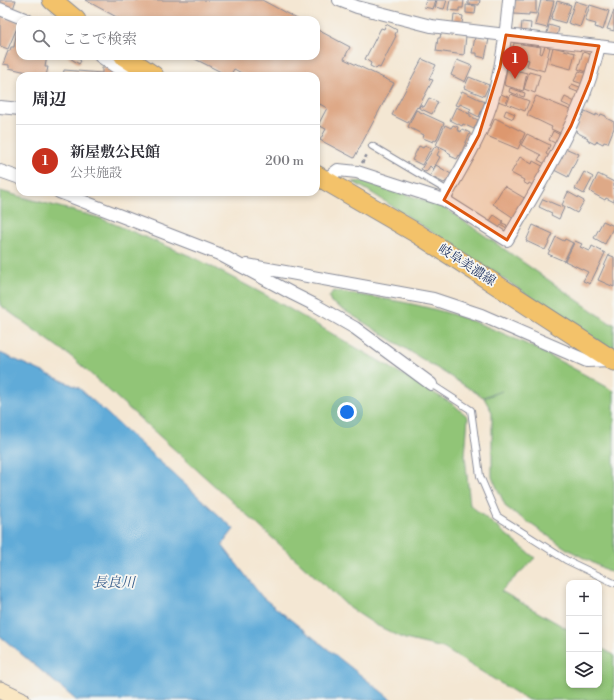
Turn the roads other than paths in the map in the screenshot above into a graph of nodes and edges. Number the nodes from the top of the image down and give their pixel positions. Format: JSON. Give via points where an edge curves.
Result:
{"nodes":[{"id":1,"x":52,"y":0,"type":"edge"},
{"id":2,"x":339,"y":0,"type":"edge"},
{"id":3,"x":508,"y":0,"type":"edge"},
{"id":4,"x":0,"y":10,"type":"edge"},
{"id":5,"x":16,"y":16,"type":"edge"},
{"id":6,"x":71,"y":16,"type":"edge"},
{"id":7,"x":506,"y":34,"type":"junction"},
{"id":8,"x":599,"y":46,"type":"junction"},
{"id":9,"x":614,"y":48,"type":"edge"},
{"id":10,"x":106,"y":60,"type":"edge"},
{"id":11,"x":130,"y":60,"type":"edge"},
{"id":12,"x":123,"y":72,"type":"edge"},
{"id":13,"x":148,"y":72,"type":"edge"},
{"id":14,"x":0,"y":107,"type":"edge"},
{"id":15,"x":16,"y":109,"type":"edge"},
{"id":16,"x":372,"y":146,"type":"road end"},
{"id":17,"x":0,"y":170,"type":"edge"},
{"id":18,"x":16,"y":176,"type":"edge"},
{"id":19,"x":320,"y":178,"type":"edge"},
{"id":20,"x":80,"y":196,"type":"edge"},
{"id":21,"x":446,"y":196,"type":"junction"},
{"id":22,"x":236,"y":262,"type":"junction"},
{"id":23,"x":613,"y":360,"type":"edge"},
{"id":24,"x":431,"y":384,"type":"joint"},
{"id":25,"x":614,"y":583,"type":"edge"},
{"id":26,"x":0,"y":690,"type":"edge"},
{"id":27,"x":21,"y":700,"type":"edge"}],
"edges":[{"from":1,"to":6,"type":"main road"},
{"from":2,"to":7,"type":"street","via":[[431,26]]},
{"from":3,"to":7,"type":"street"},
{"from":4,"to":5,"type":"street"},
{"from":7,"to":8,"type":"street"},
{"from":7,"to":21,"type":"street","via":[[491,104],[479,135]]},
{"from":8,"to":9,"type":"street"},
{"from":8,"to":21,"type":"street","via":[[590,80],[571,126],[550,168],[507,240]]},
{"from":10,"to":12,"type":"street"},
{"from":11,"to":13,"type":"main road"},
{"from":14,"to":15,"type":"street"},
{"from":16,"to":21,"type":"lane"},
{"from":17,"to":18,"type":"street"},
{"from":19,"to":21,"type":"street","via":[[338,170],[356,172]]},
{"from":19,"to":23,"type":"main road","name":"岐阜美濃線","via":[[418,234]]},
{"from":20,"to":22,"type":"street"},
{"from":22,"to":23,"type":"street","via":[[433,299],[481,315],[587,361]]},
{"from":22,"to":24,"type":"street","via":[[355,328]]},
{"from":24,"to":25,"type":"lane","via":[[471,410],[480,476],[497,516],[566,560]]},
{"from":26,"to":27,"type":"main road"}]}
